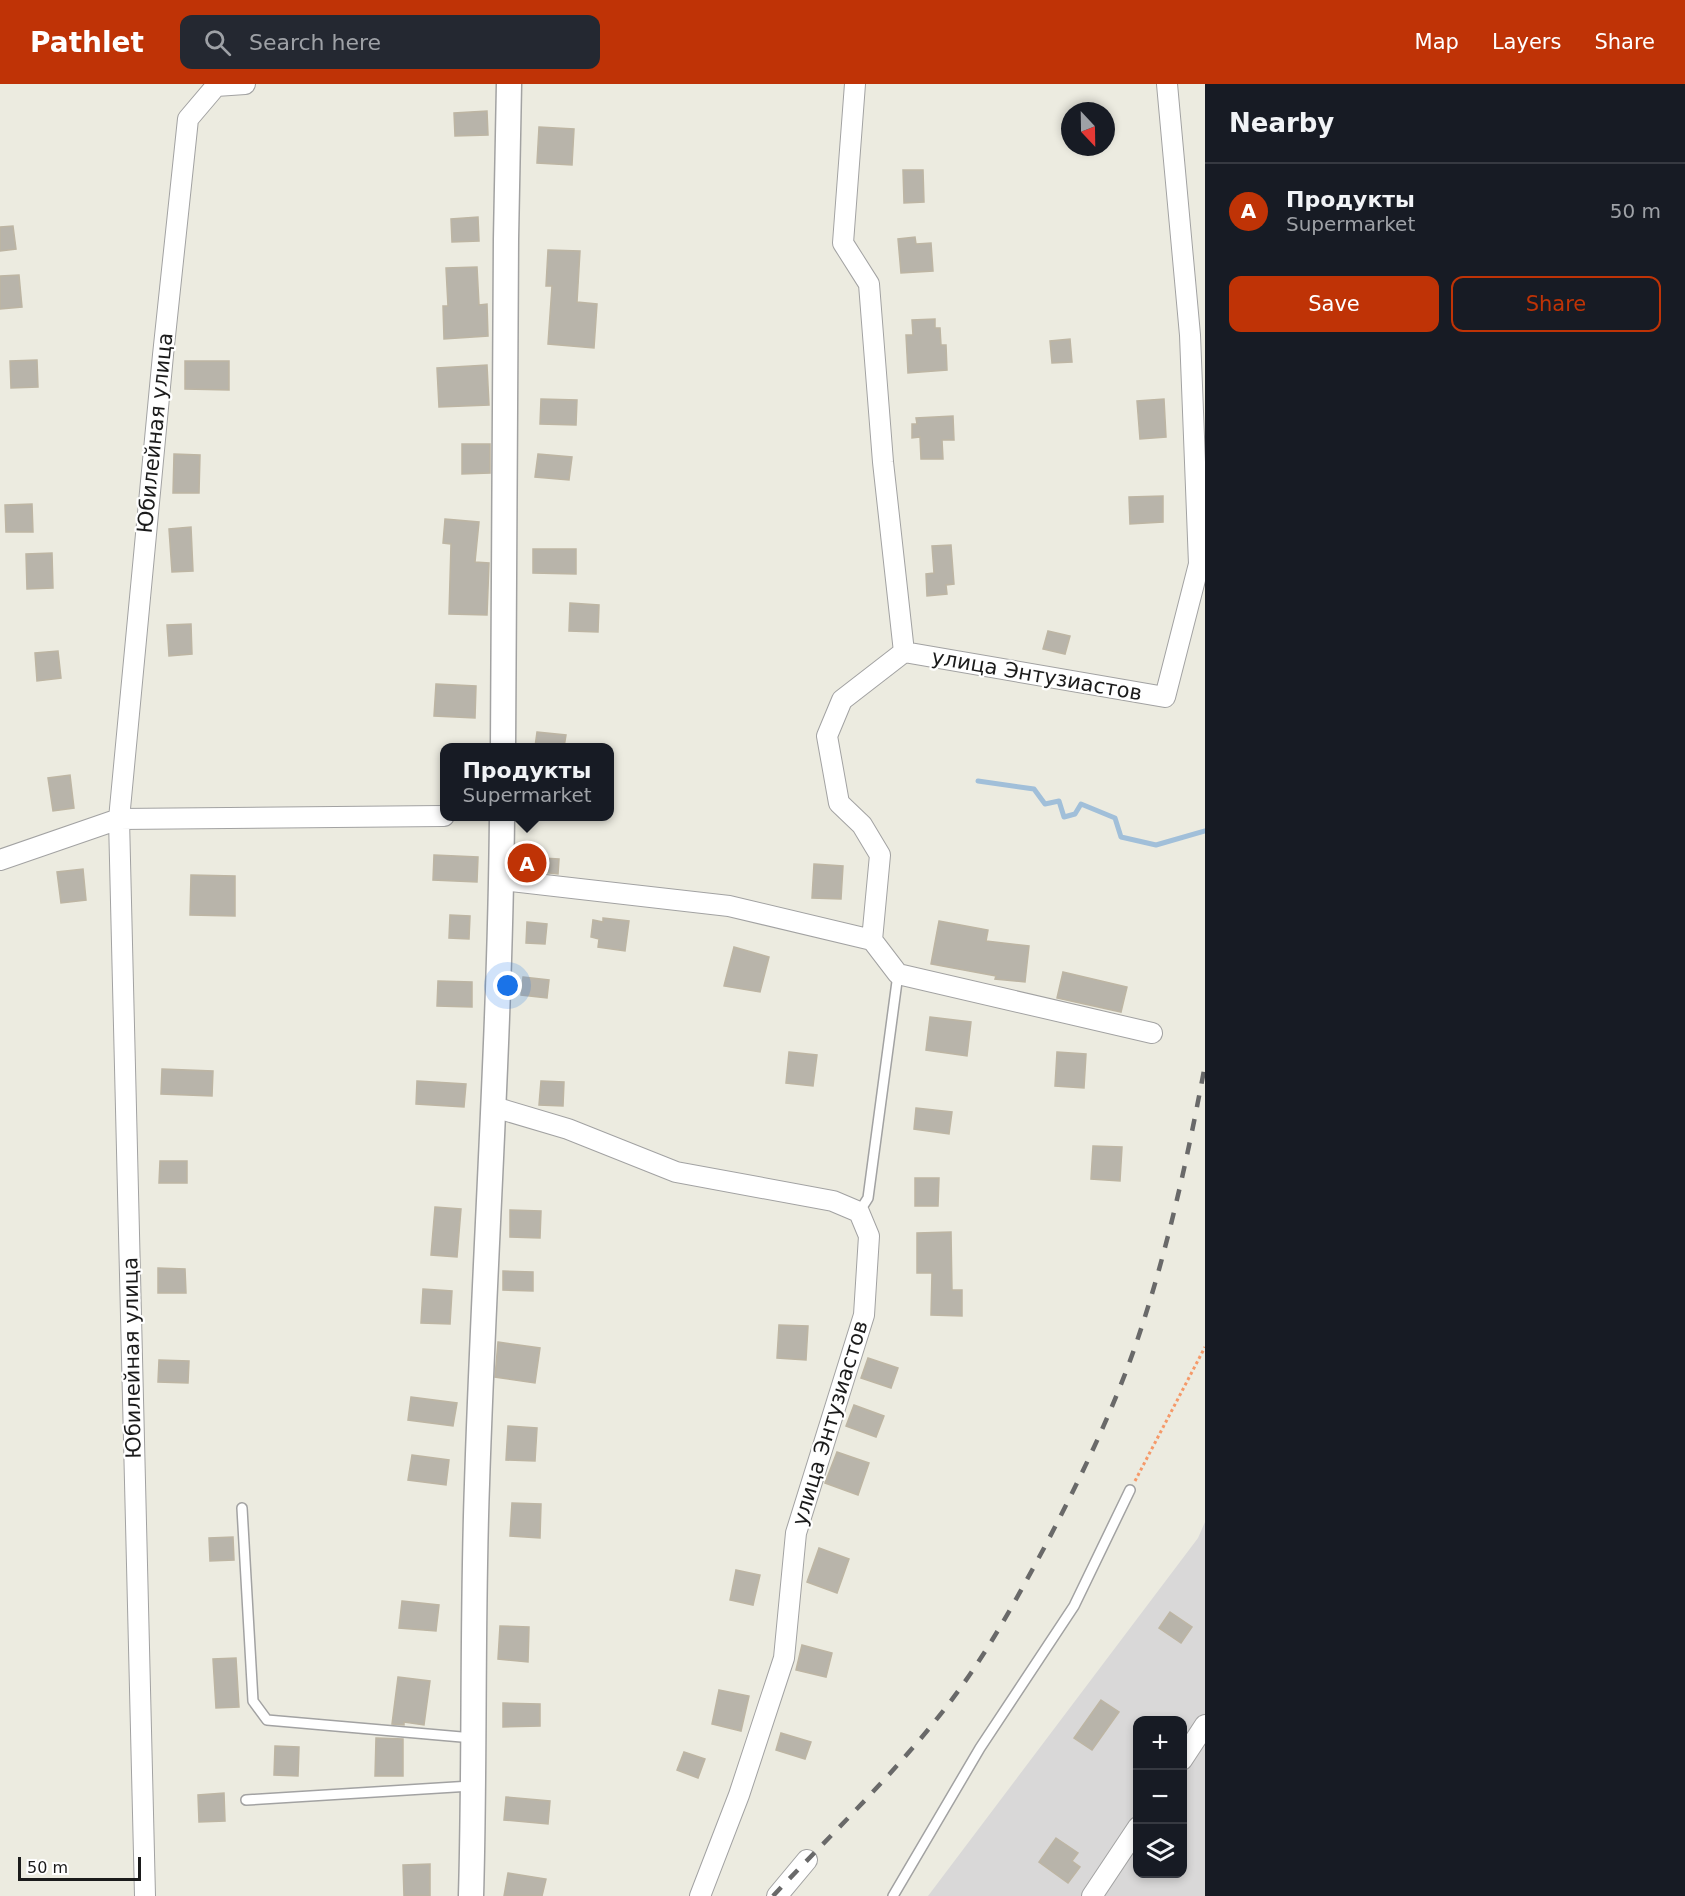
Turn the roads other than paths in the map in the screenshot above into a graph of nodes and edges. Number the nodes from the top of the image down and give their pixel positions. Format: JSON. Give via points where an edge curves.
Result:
{"nodes":[{"id":1,"x":245,"y":84,"type":"edge"},
{"id":2,"x":509,"y":84,"type":"edge"},
{"id":3,"x":855,"y":84,"type":"edge"},
{"id":4,"x":1167,"y":84,"type":"edge"},
{"id":5,"x":904,"y":652,"type":"junction"},
{"id":6,"x":503,"y":743,"type":"edge"},
{"id":7,"x":440,"y":816,"type":"edge"},
{"id":8,"x":119,"y":819,"type":"junction"},
{"id":9,"x":502,"y":821,"type":"edge"},
{"id":10,"x":0,"y":860,"type":"edge"},
{"id":11,"x":501,"y":880,"type":"junction"},
{"id":12,"x":872,"y":940,"type":"junction"},
{"id":13,"x":898,"y":974,"type":"junction"},
{"id":14,"x":1152,"y":1033,"type":"dead end"},
{"id":15,"x":494,"y":1107,"type":"junction"},
{"id":16,"x":859,"y":1212,"type":"junction"},
{"id":17,"x":1130,"y":1491,"type":"road end"},
{"id":18,"x":242,"y":1508,"type":"dead end"},
{"id":19,"x":1205,"y":1725,"type":"edge"},
{"id":20,"x":474,"y":1738,"type":"junction"},
{"id":21,"x":1187,"y":1752,"type":"edge"},
{"id":22,"x":474,"y":1786,"type":"junction"},
{"id":23,"x":246,"y":1800,"type":"dead end"},
{"id":24,"x":1133,"y":1833,"type":"edge"},
{"id":25,"x":807,"y":1860,"type":"dead end"},
{"id":26,"x":145,"y":1896,"type":"edge"},
{"id":27,"x":471,"y":1896,"type":"edge"},
{"id":28,"x":700,"y":1896,"type":"edge"},
{"id":29,"x":777,"y":1896,"type":"edge"},
{"id":30,"x":893,"y":1896,"type":"edge"},
{"id":31,"x":1092,"y":1896,"type":"edge"}],
"edges":[{"from":1,"to":8,"type":"street","name":"Юбилейная улица","via":[[216,86],[188,119]]},
{"from":2,"to":6,"type":"street"},
{"from":3,"to":5,"type":"street","name":"улица Энтузиастов","via":[[843,243],[869,285]]},
{"from":4,"to":5,"type":"street","name":"улица Энтузиастов","via":[[1190,335],[1199,564],[1165,698]]},
{"from":5,"to":12,"type":"street","via":[[842,700],[827,736],[839,803],[862,825],[880,855]]},
{"from":7,"to":8,"type":"street"},
{"from":8,"to":10,"type":"street"},
{"from":8,"to":26,"type":"street","name":"Юбилейная улица"},
{"from":9,"to":11,"type":"street"},
{"from":11,"to":12,"type":"street","via":[[729,906]]},
{"from":11,"to":15,"type":"street"},
{"from":12,"to":13,"type":"street"},
{"from":13,"to":14,"type":"street"},
{"from":13,"to":16,"type":"lane","via":[[868,1198]]},
{"from":15,"to":16,"type":"street","via":[[568,1129],[676,1172],[833,1201]]},
{"from":15,"to":20,"type":"street","via":[[477,1485]]},
{"from":16,"to":28,"type":"street","name":"улица Энтузиастов","via":[[869,1236],[864,1315],[796,1533],[784,1658],[739,1795]]},
{"from":17,"to":30,"type":"lane","via":[[1074,1606],[980,1748]]},
{"from":18,"to":20,"type":"lane","via":[[253,1701],[267,1720]]},
{"from":19,"to":21,"type":"street"},
{"from":20,"to":22,"type":"street"},
{"from":22,"to":23,"type":"lane"},
{"from":22,"to":27,"type":"street"},
{"from":24,"to":31,"type":"street"},
{"from":25,"to":29,"type":"street"}]}
